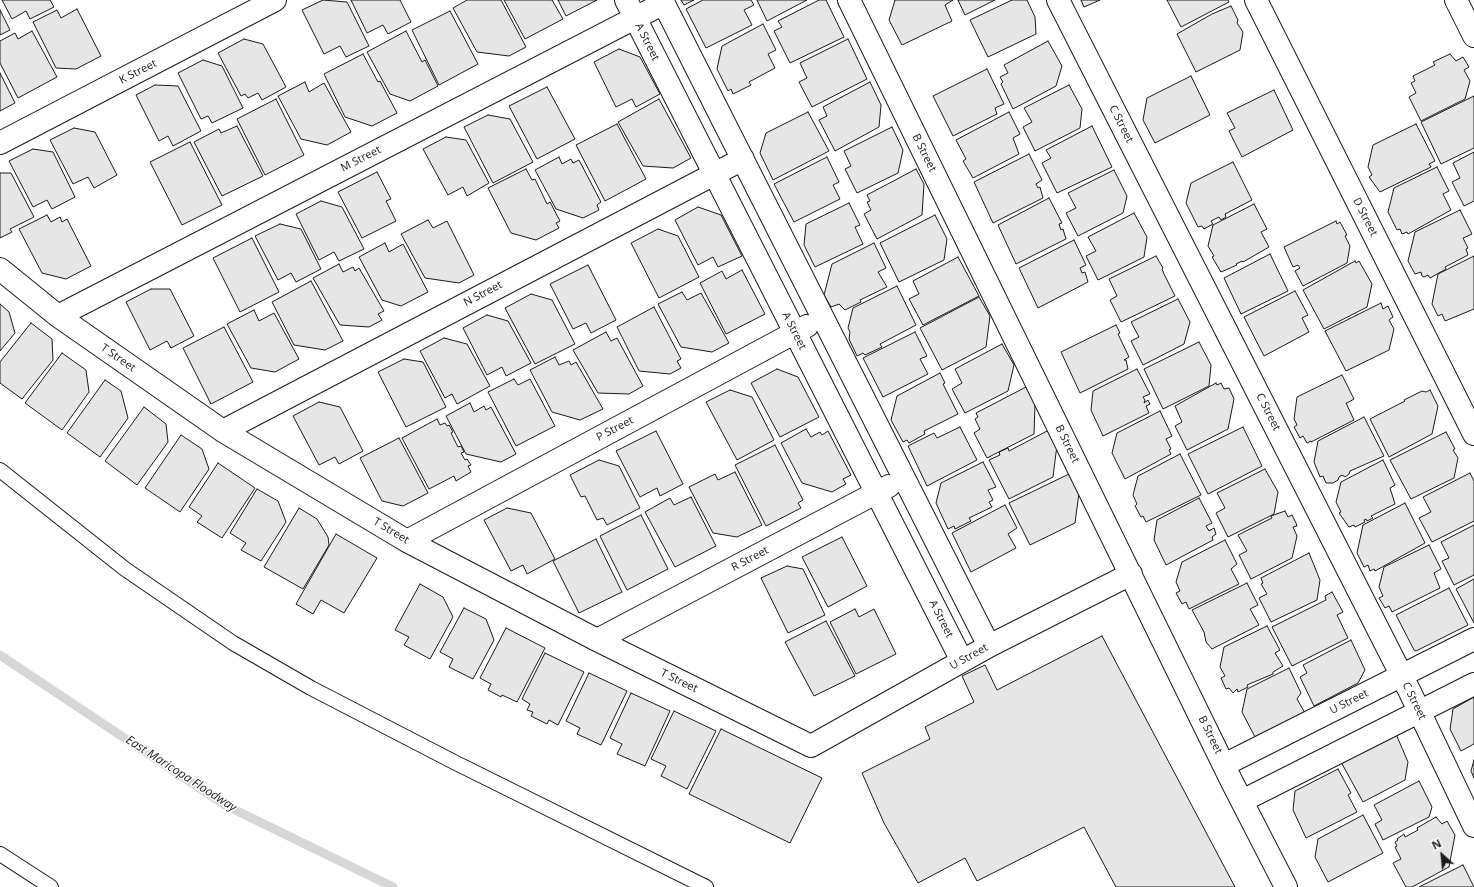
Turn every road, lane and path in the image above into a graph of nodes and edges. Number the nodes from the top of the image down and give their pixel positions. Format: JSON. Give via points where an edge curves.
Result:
{"nodes":[{"id":1,"x":276,"y":0,"type":"edge"},
{"id":2,"x":849,"y":0,"type":"edge"},
{"id":3,"x":1058,"y":0,"type":"edge"},
{"id":4,"x":1256,"y":0,"type":"edge"},
{"id":5,"x":1456,"y":0,"type":"edge"},
{"id":6,"x":663,"y":1,"type":"edge"},
{"id":7,"x":630,"y":9,"type":"edge"},
{"id":8,"x":1474,"y":36,"type":"edge"},
{"id":9,"x":0,"y":143,"type":"edge"},
{"id":10,"x":743,"y":158,"type":"junction"},
{"id":11,"x":714,"y":173,"type":"junction"},
{"id":12,"x":0,"y":269,"type":"edge"},
{"id":13,"x":58,"y":316,"type":"junction"},
{"id":14,"x":823,"y":317,"type":"junction"},
{"id":15,"x":795,"y":333,"type":"junction"},
{"id":16,"x":223,"y":431,"type":"junction"},
{"id":17,"x":1474,"y":434,"type":"edge"},
{"id":18,"x":0,"y":470,"type":"edge"},
{"id":19,"x":904,"y":478,"type":"junction"},
{"id":20,"x":876,"y":492,"type":"junction"},
{"id":21,"x":406,"y":541,"type":"junction"},
{"id":22,"x":1131,"y":574,"type":"junction"},
{"id":23,"x":1474,"y":639,"type":"edge"},
{"id":24,"x":597,"y":640,"type":"junction"},
{"id":25,"x":989,"y":646,"type":"junction"},
{"id":26,"x":962,"y":661,"type":"junction"},
{"id":27,"x":1402,"y":676,"type":"junction"},
{"id":28,"x":1474,"y":684,"type":"edge"},
{"id":29,"x":1419,"y":712,"type":"junction"},
{"id":30,"x":811,"y":746,"type":"joint"},
{"id":31,"x":1224,"y":765,"type":"junction"},
{"id":32,"x":1242,"y":801,"type":"junction"},
{"id":33,"x":1474,"y":826,"type":"edge"},
{"id":34,"x":0,"y":854,"type":"edge"},
{"id":35,"x":52,"y":887,"type":"edge"},
{"id":36,"x":706,"y":887,"type":"edge"},
{"id":37,"x":1286,"y":887,"type":"edge"}],
"edges":[{"from":1,"to":9,"type":"street","name":"K Street"},
{"from":2,"to":22,"type":"street","name":"B Street"},
{"from":3,"to":27,"type":"street","name":"C Street"},
{"from":4,"to":17,"type":"street","name":"D Street"},
{"from":5,"to":8,"type":"street"},
{"from":6,"to":7,"type":"street","name":"M Street"},
{"from":6,"to":10,"type":"street"},
{"from":7,"to":11,"type":"street","name":"A Street"},
{"from":7,"to":13,"type":"street","name":"M Street"},
{"from":10,"to":11,"type":"street","name":"N Street"},
{"from":10,"to":14,"type":"street"},
{"from":11,"to":15,"type":"street","name":"A Street"},
{"from":11,"to":16,"type":"street","name":"N Street"},
{"from":12,"to":13,"type":"street","name":"T Street"},
{"from":13,"to":16,"type":"street","name":"T Street"},
{"from":14,"to":15,"type":"street","name":"P Street"},
{"from":14,"to":19,"type":"street"},
{"from":15,"to":20,"type":"street","name":"A Street"},
{"from":15,"to":21,"type":"street","name":"P Street"},
{"from":16,"to":21,"type":"street","name":"T Street"},
{"from":18,"to":36,"type":"lane","via":[[125,569],[233,643],[311,688],[454,762]]},
{"from":19,"to":20,"type":"street","name":"R Street"},
{"from":19,"to":25,"type":"street"},
{"from":20,"to":24,"type":"street","name":"R Street"},
{"from":20,"to":26,"type":"street","name":"A Street"},
{"from":21,"to":24,"type":"street","name":"T Street"},
{"from":22,"to":25,"type":"street","name":"U Street"},
{"from":22,"to":31,"type":"street","name":"B Street"},
{"from":23,"to":27,"type":"street","name":"U Street"},
{"from":24,"to":30,"type":"street","name":"T Street"},
{"from":25,"to":26,"type":"street","name":"U Street"},
{"from":26,"to":30,"type":"street","name":"U Street"},
{"from":27,"to":29,"type":"street","name":"C Street"},
{"from":27,"to":31,"type":"street","name":"U Street"},
{"from":28,"to":29,"type":"street"},
{"from":29,"to":32,"type":"street"},
{"from":29,"to":33,"type":"street","name":"C Street"},
{"from":31,"to":32,"type":"street","name":"B Street"},
{"from":32,"to":37,"type":"street","name":"B Street"},
{"from":34,"to":35,"type":"lane"}]}
